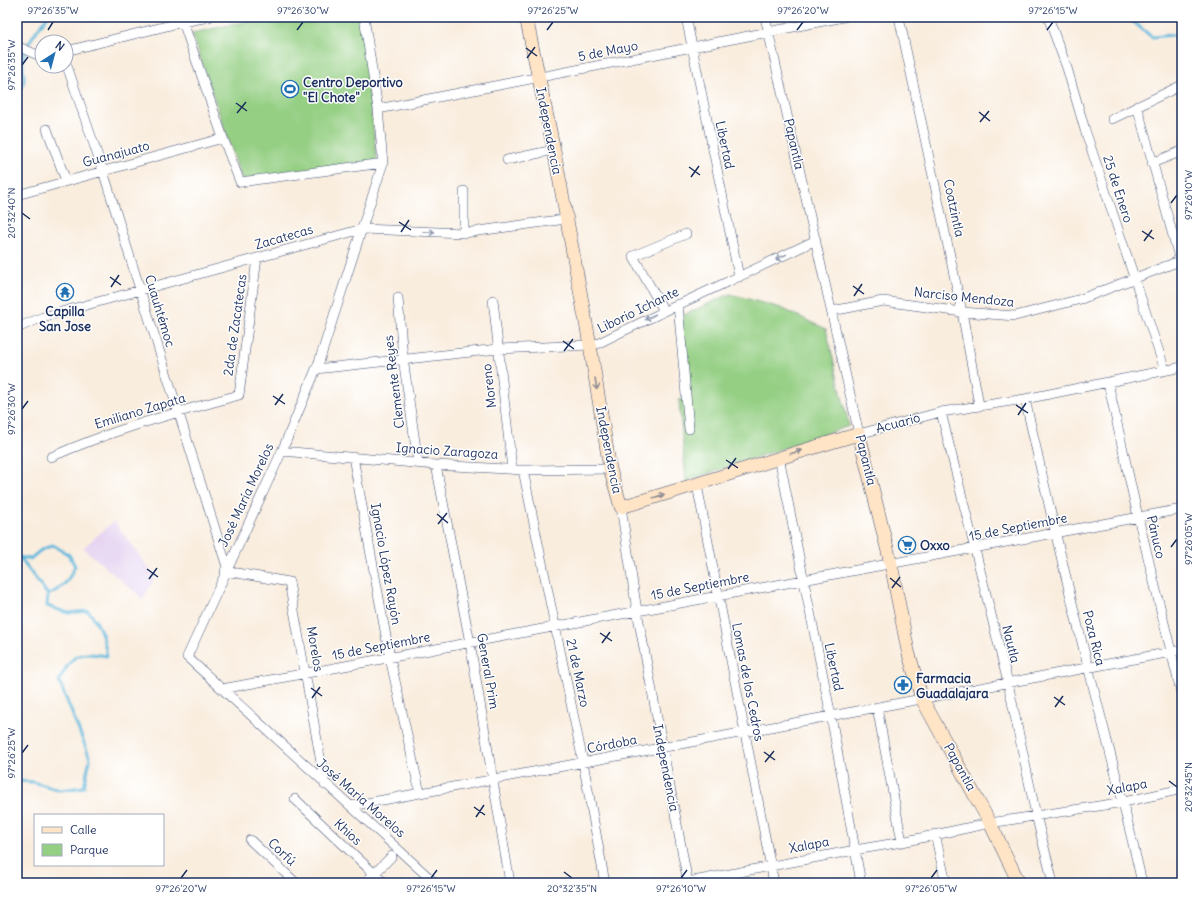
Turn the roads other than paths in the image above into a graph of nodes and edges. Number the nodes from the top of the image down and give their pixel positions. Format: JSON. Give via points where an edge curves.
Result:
{"nodes":[{"id":1,"x":208,"y":17,"type":"edge"},
{"id":2,"x":364,"y":17,"type":"edge"},
{"id":3,"x":526,"y":17,"type":"edge"},
{"id":4,"x":686,"y":17,"type":"edge"},
{"id":5,"x":765,"y":17,"type":"edge"},
{"id":6,"x":844,"y":17,"type":"edge"},
{"id":7,"x":900,"y":17,"type":"edge"},
{"id":8,"x":1048,"y":17,"type":"edge"},
{"id":9,"x":183,"y":22,"type":"junction"},
{"id":10,"x":768,"y":31,"type":"junction"},
{"id":11,"x":17,"y":46,"type":"edge"},
{"id":12,"x":692,"y":47,"type":"junction"},
{"id":13,"x":74,"y":49,"type":"edge"},
{"id":14,"x":34,"y":54,"type":"edge"},
{"id":15,"x":70,"y":74,"type":"edge"},
{"id":16,"x":538,"y":78,"type":"junction"},
{"id":17,"x":1182,"y":85,"type":"edge"},
{"id":18,"x":1137,"y":106,"type":"junction"},
{"id":19,"x":378,"y":109,"type":"junction"},
{"id":20,"x":1112,"y":119,"type":"dead end"},
{"id":21,"x":47,"y":129,"type":"dead end"},
{"id":22,"x":223,"y":138,"type":"junction"},
{"id":23,"x":554,"y":150,"type":"junction"},
{"id":24,"x":1182,"y":151,"type":"edge"},
{"id":25,"x":507,"y":160,"type":"dead end"},
{"id":26,"x":383,"y":163,"type":"junction"},
{"id":27,"x":1152,"y":164,"type":"junction"},
{"id":28,"x":103,"y":171,"type":"junction"},
{"id":29,"x":66,"y":182,"type":"junction"},
{"id":30,"x":464,"y":191,"type":"dead end"},
{"id":31,"x":17,"y":195,"type":"edge"},
{"id":32,"x":566,"y":219,"type":"junction"},
{"id":33,"x":362,"y":229,"type":"junction"},
{"id":34,"x":464,"y":233,"type":"junction"},
{"id":35,"x":686,"y":234,"type":"dead end"},
{"id":36,"x":816,"y":240,"type":"junction"},
{"id":37,"x":258,"y":258,"type":"junction"},
{"id":38,"x":1181,"y":260,"type":"edge"},
{"id":39,"x":739,"y":277,"type":"junction"},
{"id":40,"x":1133,"y":277,"type":"junction"},
{"id":41,"x":140,"y":292,"type":"junction"},
{"id":42,"x":398,"y":298,"type":"dead end"},
{"id":43,"x":492,"y":300,"type":"dead end"},
{"id":44,"x":678,"y":304,"type":"junction"},
{"id":45,"x":664,"y":311,"type":"junction"},
{"id":46,"x":832,"y":311,"type":"junction"},
{"id":47,"x":962,"y":312,"type":"junction"},
{"id":48,"x":17,"y":328,"type":"edge"},
{"id":49,"x":590,"y":345,"type":"junction"},
{"id":50,"x":498,"y":349,"type":"junction"},
{"id":51,"x":403,"y":358,"type":"junction"},
{"id":52,"x":1182,"y":366,"type":"edge"},
{"id":53,"x":316,"y":369,"type":"junction"},
{"id":54,"x":1165,"y":370,"type":"junction"},
{"id":55,"x":1108,"y":383,"type":"junction"},
{"id":56,"x":239,"y":395,"type":"joint"},
{"id":57,"x":1024,"y":399,"type":"junction"},
{"id":58,"x":979,"y":406,"type":"junction"},
{"id":59,"x":178,"y":412,"type":"junction"},
{"id":60,"x":941,"y":412,"type":"junction"},
{"id":61,"x":689,"y":429,"type":"dead end"},
{"id":62,"x":859,"y":434,"type":"junction"},
{"id":63,"x":282,"y":450,"type":"junction"},
{"id":64,"x":780,"y":456,"type":"junction"},
{"id":65,"x":51,"y":457,"type":"dead end"},
{"id":66,"x":353,"y":457,"type":"junction"},
{"id":67,"x":418,"y":463,"type":"junction"},
{"id":68,"x":436,"y":465,"type":"junction"},
{"id":69,"x":512,"y":469,"type":"junction"},
{"id":70,"x":610,"y":469,"type":"junction"},
{"id":71,"x":523,"y":470,"type":"junction"},
{"id":72,"x":697,"y":485,"type":"junction"},
{"id":73,"x":621,"y":507,"type":"junction"},
{"id":74,"x":1182,"y":509,"type":"edge"},
{"id":75,"x":1138,"y":517,"type":"junction"},
{"id":76,"x":1055,"y":533,"type":"junction"},
{"id":77,"x":974,"y":548,"type":"junction"},
{"id":78,"x":891,"y":564,"type":"junction"},
{"id":79,"x":226,"y":569,"type":"junction"},
{"id":80,"x":803,"y":580,"type":"junction"},
{"id":81,"x":719,"y":596,"type":"junction"},
{"id":82,"x":637,"y":611,"type":"junction"},
{"id":83,"x":555,"y":627,"type":"junction"},
{"id":84,"x":470,"y":643,"type":"junction"},
{"id":85,"x":1182,"y":650,"type":"edge"},
{"id":86,"x":1170,"y":652,"type":"junction"},
{"id":87,"x":390,"y":658,"type":"junction"},
{"id":88,"x":1088,"y":668,"type":"junction"},
{"id":89,"x":306,"y":674,"type":"junction"},
{"id":90,"x":1008,"y":683,"type":"junction"},
{"id":91,"x":222,"y":689,"type":"junction"},
{"id":92,"x":1182,"y":696,"type":"edge"},
{"id":93,"x":922,"y":699,"type":"junction"},
{"id":94,"x":877,"y":707,"type":"junction"},
{"id":95,"x":830,"y":716,"type":"junction"},
{"id":96,"x":745,"y":732,"type":"junction"},
{"id":97,"x":662,"y":748,"type":"junction"},
{"id":98,"x":583,"y":762,"type":"junction"},
{"id":99,"x":493,"y":779,"type":"junction"},
{"id":100,"x":325,"y":785,"type":"junction"},
{"id":101,"x":1182,"y":789,"type":"edge"},
{"id":102,"x":420,"y":793,"type":"junction"},
{"id":103,"x":295,"y":799,"type":"dead end"},
{"id":104,"x":1124,"y":802,"type":"junction"},
{"id":105,"x":351,"y":806,"type":"junction"},
{"id":106,"x":1036,"y":815,"type":"junction"},
{"id":107,"x":990,"y":823,"type":"junction"},
{"id":108,"x":935,"y":834,"type":"junction"},
{"id":109,"x":250,"y":840,"type":"dead end"},
{"id":110,"x":902,"y":842,"type":"junction"},
{"id":111,"x":855,"y":850,"type":"junction"},
{"id":112,"x":392,"y":856,"type":"dead end"},
{"id":113,"x":770,"y":866,"type":"junction"},
{"id":114,"x":374,"y":874,"type":"junction"},
{"id":115,"x":688,"y":882,"type":"edge"},
{"id":116,"x":946,"y":882,"type":"edge"},
{"id":117,"x":296,"y":883,"type":"edge"},
{"id":118,"x":365,"y":883,"type":"edge"},
{"id":119,"x":384,"y":883,"type":"edge"},
{"id":120,"x":435,"y":883,"type":"edge"},
{"id":121,"x":510,"y":883,"type":"edge"},
{"id":122,"x":605,"y":883,"type":"edge"},
{"id":123,"x":774,"y":883,"type":"edge"},
{"id":124,"x":861,"y":883,"type":"edge"},
{"id":125,"x":1019,"y":883,"type":"edge"},
{"id":126,"x":1053,"y":883,"type":"edge"},
{"id":127,"x":1142,"y":883,"type":"edge"}],
"edges":[{"from":1,"to":9,"type":"street"},
{"from":2,"to":19,"type":"street","name":"José María Morelos"},
{"from":3,"to":16,"type":"street","name":"Independencia"},
{"from":4,"to":12,"type":"street","name":"Libertad"},
{"from":5,"to":10,"type":"street","name":"Papantla"},
{"from":6,"to":10,"type":"street","name":"5 de Mayo"},
{"from":7,"to":47,"type":"street","name":"Coatzintla"},
{"from":8,"to":40,"type":"street","name":"25 de Enero","via":[[1067,68]]},
{"from":9,"to":13,"type":"street"},
{"from":9,"to":22,"type":"street"},
{"from":10,"to":12,"type":"street","name":"5 de Mayo"},
{"from":10,"to":36,"type":"street","name":"Papantla"},
{"from":11,"to":14,"type":"street"},
{"from":12,"to":16,"type":"street","name":"5 de Mayo"},
{"from":12,"to":39,"type":"street","name":"Libertad"},
{"from":15,"to":28,"type":"street","name":"Cuauhtémoc"},
{"from":16,"to":19,"type":"street","name":"5 de Mayo"},
{"from":16,"to":23,"type":"street","name":"Independencia"},
{"from":17,"to":18,"type":"street"},
{"from":18,"to":20,"type":"street"},
{"from":18,"to":27,"type":"street"},
{"from":19,"to":26,"type":"street","name":"José María Morelos"},
{"from":21,"to":29,"type":"street"},
{"from":22,"to":26,"type":"street","via":[[240,182]]},
{"from":22,"to":28,"type":"street","name":"Guanajuato"},
{"from":23,"to":25,"type":"street"},
{"from":23,"to":32,"type":"street","name":"Independencia"},
{"from":24,"to":27,"type":"street"},
{"from":26,"to":33,"type":"street","name":"José María Morelos"},
{"from":27,"to":38,"type":"street"},
{"from":28,"to":29,"type":"street","name":"Guanajuato"},
{"from":28,"to":41,"type":"street","name":"Cuauhtémoc"},
{"from":29,"to":31,"type":"street","name":"Guanajuato"},
{"from":30,"to":34,"type":"street"},
{"from":32,"to":34,"type":"street","name":"Zacatecas"},
{"from":32,"to":49,"type":"street","name":"Independencia"},
{"from":33,"to":34,"type":"street","name":"Zacatecas","one_way":true},
{"from":33,"to":37,"type":"street","name":"Zacatecas"},
{"from":33,"to":53,"type":"street","name":"José María Morelos"},
{"from":35,"to":45,"type":"street","via":[[633,256]]},
{"from":36,"to":39,"type":"street","name":"Liborio Ichante","one_way":true},
{"from":36,"to":46,"type":"street","name":"Papantla"},
{"from":37,"to":41,"type":"street","name":"Zacatecas"},
{"from":37,"to":56,"type":"street","name":"2da de Zacatecas"},
{"from":38,"to":40,"type":"street","name":"Narciso Mendoza"},
{"from":39,"to":44,"type":"street","name":"Liborio Ichante"},
{"from":40,"to":47,"type":"street","name":"Narciso Mendoza","via":[[1080,299],[1016,316]]},
{"from":40,"to":54,"type":"street","name":"25 de Enero"},
{"from":41,"to":48,"type":"street","name":"Zacatecas","via":[[43,317]]},
{"from":41,"to":59,"type":"street","name":"Cuauhtémoc"},
{"from":42,"to":51,"type":"street","name":"Clemente Reyes"},
{"from":43,"to":50,"type":"street","name":"Moreno"},
{"from":44,"to":45,"type":"street","name":"Liborio Ichante"},
{"from":44,"to":61,"type":"street"},
{"from":45,"to":49,"type":"street","name":"Liborio Ichante","one_way":true},
{"from":46,"to":47,"type":"street","name":"Narciso Mendoza","via":[[882,301]]},
{"from":46,"to":62,"type":"street","name":"Papantla"},
{"from":47,"to":58,"type":"street","name":"Coatzintla"},
{"from":49,"to":50,"type":"street","name":"Liborio Ichante"},
{"from":49,"to":70,"type":"street","name":"Independencia","one_way":true},
{"from":50,"to":51,"type":"street","name":"Liborio Ichante"},
{"from":50,"to":69,"type":"street","name":"Moreno"},
{"from":51,"to":53,"type":"street","name":"Liborio Ichante"},
{"from":51,"to":67,"type":"street","name":"Clemente Reyes"},
{"from":52,"to":54,"type":"street","name":"Acuario"},
{"from":53,"to":63,"type":"street","name":"José María Morelos"},
{"from":54,"to":55,"type":"street","name":"Acuario"},
{"from":55,"to":57,"type":"street","name":"Acuario"},
{"from":55,"to":75,"type":"street","name":"Pánuco"},
{"from":56,"to":59,"type":"street","name":"Emiliano Zapata"},
{"from":57,"to":58,"type":"street","name":"Acuario"},
{"from":57,"to":76,"type":"street","name":"Poza Rica"},
{"from":58,"to":60,"type":"street","name":"Acuario"},
{"from":59,"to":65,"type":"street","name":"Emiliano Zapata","via":[[91,440]]},
{"from":59,"to":79,"type":"street","name":"Cuauhtémoc"},
{"from":60,"to":62,"type":"street","name":"Acuario"},
{"from":60,"to":77,"type":"street","name":"Nautla"},
{"from":64,"to":62,"type":"street","name":"Acuario","one_way":true},
{"from":62,"to":78,"type":"street","name":"Papantla"},
{"from":63,"to":66,"type":"street","name":"Ignacio Zaragoza"},
{"from":63,"to":79,"type":"street","name":"José María Morelos"},
{"from":64,"to":72,"type":"street","name":"Acuario"},
{"from":64,"to":80,"type":"street","name":"Libertad"},
{"from":66,"to":67,"type":"street","name":"Ignacio Zaragoza"},
{"from":66,"to":87,"type":"street","name":"Ignacio López Rayón"},
{"from":67,"to":68,"type":"street","name":"Ignacio Zaragoza"},
{"from":68,"to":69,"type":"street","name":"Ignacio Zaragoza"},
{"from":68,"to":84,"type":"street","name":"General Prim"},
{"from":69,"to":71,"type":"street","name":"Ignacio Zaragoza"},
{"from":70,"to":71,"type":"street","name":"Ignacio Zaragoza"},
{"from":70,"to":73,"type":"street","name":"Independencia"},
{"from":71,"to":83,"type":"street","name":"21 de Marzo"},
{"from":73,"to":72,"type":"street","name":"Acuario","one_way":true},
{"from":72,"to":81,"type":"street","name":"Lomas de los Cedros"},
{"from":73,"to":82,"type":"street","name":"Independencia"},
{"from":74,"to":75,"type":"street","name":"15 de Septiembre"},
{"from":75,"to":76,"type":"street","name":"15 de Septiembre"},
{"from":75,"to":86,"type":"street","name":"Pánuco"},
{"from":76,"to":77,"type":"street","name":"15 de Septiembre"},
{"from":76,"to":88,"type":"street","name":"Poza Rica"},
{"from":77,"to":78,"type":"street","name":"15 de Septiembre"},
{"from":77,"to":90,"type":"street","name":"Nautla"},
{"from":78,"to":80,"type":"street","name":"15 de Septiembre"},
{"from":78,"to":93,"type":"street","name":"Papantla","via":[[908,651]]},
{"from":79,"to":89,"type":"street","name":"Morelos","via":[[290,582]]},
{"from":79,"to":91,"type":"street","name":"José María Morelos","via":[[187,657]]},
{"from":80,"to":81,"type":"street","name":"15 de Septiembre"},
{"from":80,"to":95,"type":"street","name":"Libertad"},
{"from":81,"to":82,"type":"street","name":"15 de Septiembre"},
{"from":81,"to":96,"type":"street","name":"Lomas de los Cedros"},
{"from":82,"to":83,"type":"street","name":"15 de Septiembre"},
{"from":82,"to":97,"type":"street","name":"Independencia"},
{"from":83,"to":84,"type":"street","name":"15 de Septiembre"},
{"from":83,"to":98,"type":"street","name":"21 de Marzo"},
{"from":84,"to":87,"type":"street","name":"15 de Septiembre"},
{"from":84,"to":99,"type":"street","name":"General Prim"},
{"from":85,"to":86,"type":"street","name":"Córdoba"},
{"from":86,"to":88,"type":"street","name":"Córdoba"},
{"from":86,"to":92,"type":"street","name":"Pánuco"},
{"from":87,"to":89,"type":"street","name":"15 de Septiembre"},
{"from":87,"to":102,"type":"street","name":"Ignacio López Rayón"},
{"from":88,"to":90,"type":"street","name":"Córdoba"},
{"from":88,"to":104,"type":"street","name":"Poza Rica"},
{"from":89,"to":91,"type":"street","name":"15 de Septiembre"},
{"from":89,"to":100,"type":"street","name":"Morelos"},
{"from":90,"to":93,"type":"street","name":"Córdoba"},
{"from":90,"to":106,"type":"street","name":"Nautla"},
{"from":91,"to":100,"type":"street","name":"José María Morelos"},
{"from":93,"to":94,"type":"street","name":"Córdoba"},
{"from":93,"to":107,"type":"street","name":"Papantla"},
{"from":94,"to":95,"type":"street","name":"Córdoba"},
{"from":94,"to":110,"type":"street"},
{"from":95,"to":96,"type":"street","name":"Córdoba"},
{"from":95,"to":111,"type":"street","name":"Libertad"},
{"from":96,"to":97,"type":"street","name":"Córdoba"},
{"from":96,"to":113,"type":"street","name":"Lomas de los Cedros"},
{"from":97,"to":98,"type":"street","name":"Córdoba"},
{"from":97,"to":115,"type":"street","name":"Independencia"},
{"from":98,"to":99,"type":"street","name":"Córdoba"},
{"from":98,"to":122,"type":"street","name":"21 de Marzo"},
{"from":99,"to":102,"type":"street","name":"Córdoba"},
{"from":99,"to":121,"type":"street","name":"General Prim"},
{"from":100,"to":105,"type":"street","name":"José María Morelos"},
{"from":101,"to":104,"type":"street","name":"Xalapa"},
{"from":102,"to":105,"type":"street","name":"Córdoba"},
{"from":103,"to":114,"type":"street","name":"Khios"},
{"from":104,"to":106,"type":"street","name":"Xalapa"},
{"from":104,"to":127,"type":"street","name":"Poza Rica"},
{"from":105,"to":120,"type":"street","name":"José María Morelos"},
{"from":106,"to":107,"type":"street","name":"Xalapa"},
{"from":106,"to":126,"type":"street","name":"Nautla"},
{"from":107,"to":108,"type":"street","name":"Xalapa"},
{"from":107,"to":125,"type":"street","name":"Papantla"},
{"from":108,"to":110,"type":"street","name":"Xalapa"},
{"from":108,"to":116,"type":"street"},
{"from":109,"to":117,"type":"street","name":"Corfú"},
{"from":110,"to":111,"type":"street","name":"Xalapa"},
{"from":111,"to":113,"type":"street","name":"Xalapa"},
{"from":111,"to":124,"type":"street","name":"Libertad"},
{"from":112,"to":114,"type":"street"},
{"from":113,"to":115,"type":"street","name":"Xalapa"},
{"from":113,"to":123,"type":"street","name":"Lomas de los Cedros"},
{"from":114,"to":118,"type":"street"},
{"from":114,"to":119,"type":"street","name":"Khios"}]}
